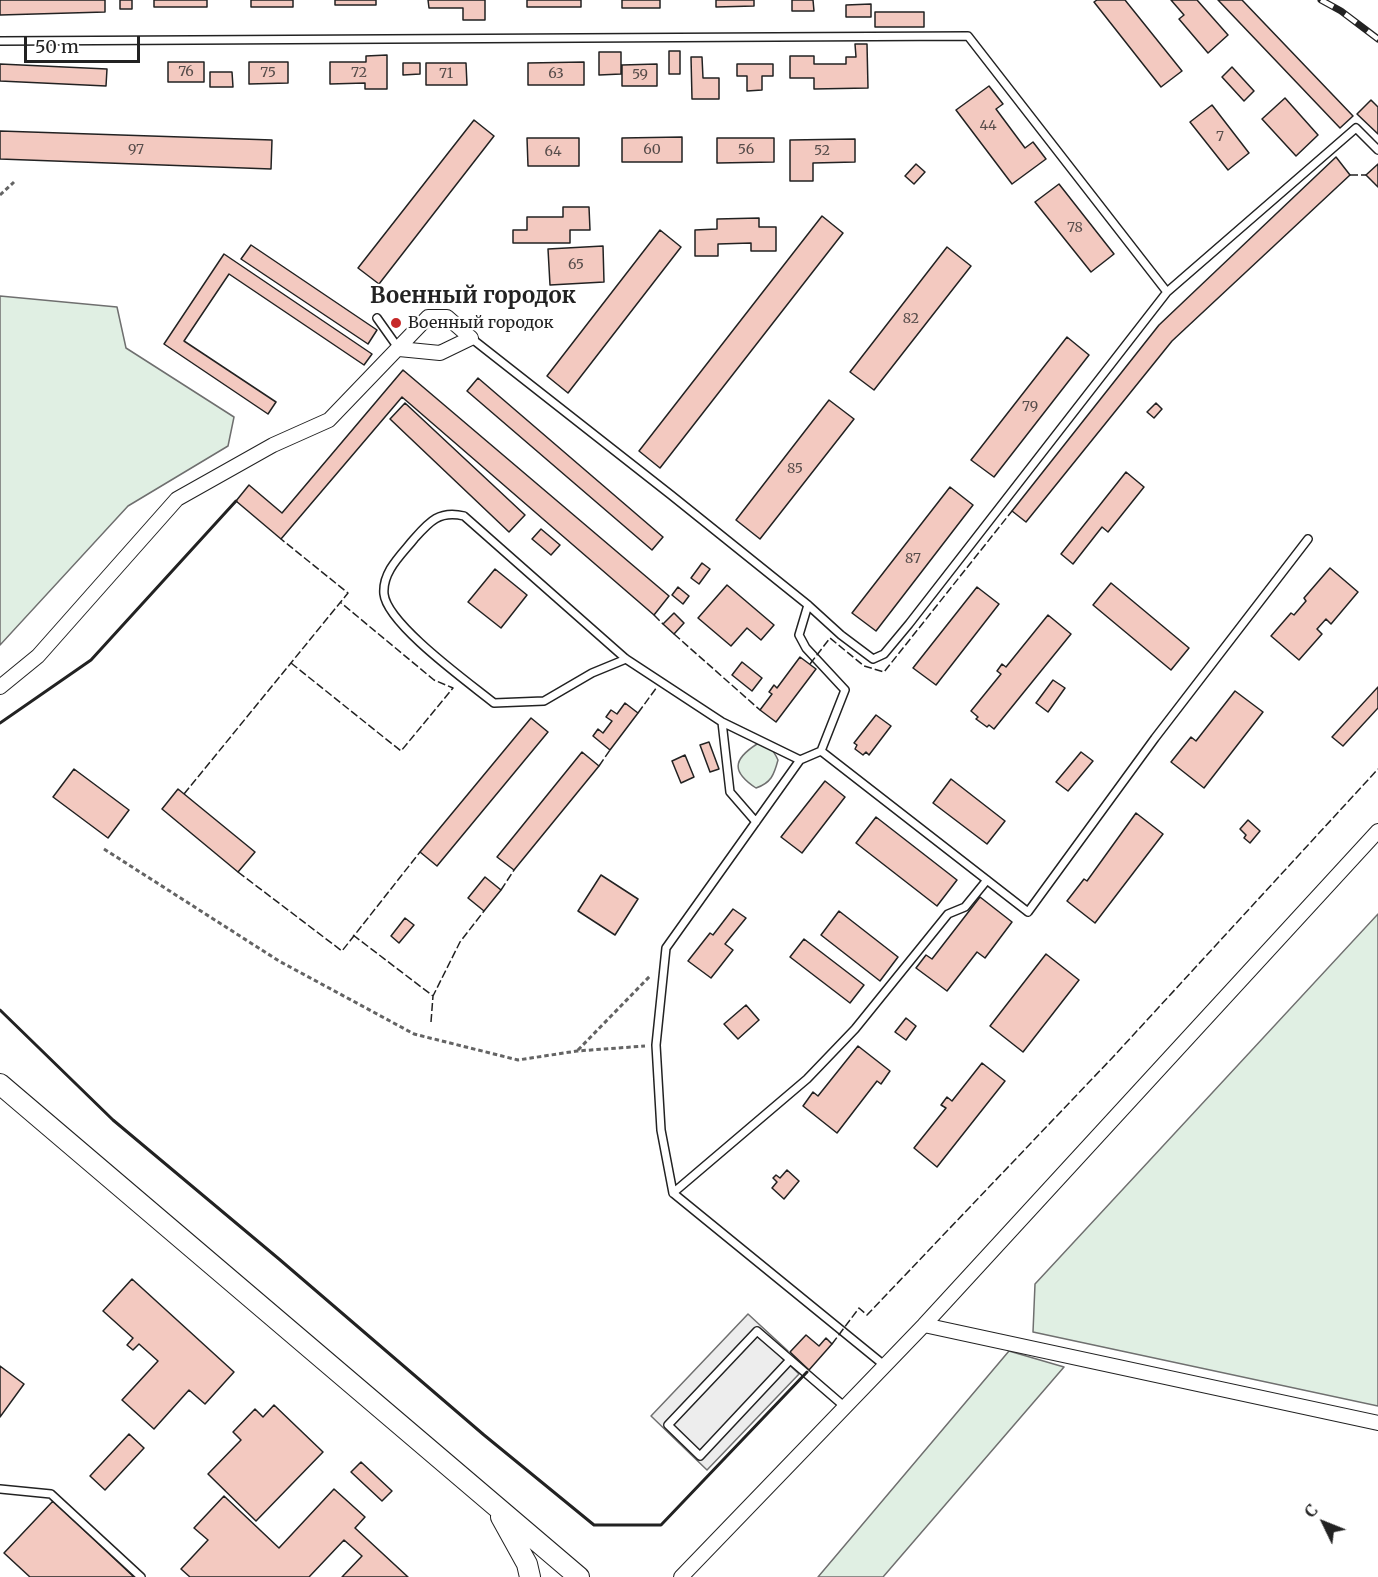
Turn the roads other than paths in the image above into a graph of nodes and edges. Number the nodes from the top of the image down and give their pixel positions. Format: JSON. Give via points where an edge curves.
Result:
{"nodes":[{"id":1,"x":0,"y":41,"type":"edge"},
{"id":2,"x":1378,"y":150,"type":"edge"},
{"id":3,"x":1167,"y":292,"type":"junction"},
{"id":4,"x":377,"y":318,"type":"dead end"},
{"id":5,"x":471,"y":338,"type":"junction"},
{"id":6,"x":399,"y":349,"type":"junction"},
{"id":7,"x":1308,"y":539,"type":"dead end"},
{"id":8,"x":808,"y":605,"type":"junction"},
{"id":9,"x":626,"y":659,"type":"junction"},
{"id":10,"x":0,"y":687,"type":"edge"},
{"id":11,"x":722,"y":722,"type":"junction"},
{"id":12,"x":821,"y":751,"type":"junction"},
{"id":13,"x":800,"y":760,"type":"junction"},
{"id":14,"x":756,"y":822,"type":"junction"},
{"id":15,"x":1378,"y":831,"type":"edge"},
{"id":16,"x":987,"y":880,"type":"junction"},
{"id":17,"x":0,"y":1084,"type":"edge"},
{"id":18,"x":673,"y":1192,"type":"junction"},
{"id":19,"x":924,"y":1325,"type":"junction"},
{"id":20,"x":790,"y":1360,"type":"junction"},
{"id":21,"x":885,"y":1365,"type":"junction"},
{"id":22,"x":845,"y":1407,"type":"junction"},
{"id":23,"x":1378,"y":1423,"type":"edge"},
{"id":24,"x":0,"y":1489,"type":"edge"},
{"id":25,"x":492,"y":1502,"type":"junction"},
{"id":26,"x":141,"y":1577,"type":"edge"},
{"id":27,"x":530,"y":1577,"type":"edge"},
{"id":28,"x":579,"y":1577,"type":"edge"},
{"id":29,"x":681,"y":1577,"type":"edge"}],
"edges":[{"from":1,"to":3,"type":"lane","via":[[968,36]]},
{"from":2,"to":3,"type":"lane","via":[[1356,128]]},
{"from":3,"to":8,"type":"lane","via":[[884,654],[873,658]]},
{"from":4,"to":6,"type":"lane"},
{"from":5,"to":6,"type":"street","via":[[440,353]]},
{"from":5,"to":6,"type":"street","via":[[447,317],[428,317]]},
{"from":5,"to":8,"type":"lane"},
{"from":6,"to":10,"type":"street","via":[[329,420],[273,445],[177,499],[38,656]]},
{"from":7,"to":16,"type":"lane","via":[[1028,912]]},
{"from":8,"to":12,"type":"lane","via":[[799,634],[806,648],[845,690]]},
{"from":9,"to":9,"type":"lane","via":[[464,516],[452,513],[428,523],[392,566],[386,580],[387,606],[405,629],[494,703],[544,701],[592,673]]},
{"from":9,"to":11,"type":"lane"},
{"from":11,"to":13,"type":"lane"},
{"from":11,"to":14,"type":"lane","via":[[730,792]]},
{"from":12,"to":13,"type":"lane"},
{"from":12,"to":16,"type":"lane"},
{"from":13,"to":14,"type":"lane"},
{"from":14,"to":18,"type":"lane","via":[[666,948],[656,1045],[661,1130]]},
{"from":15,"to":19,"type":"street"},
{"from":16,"to":18,"type":"lane","via":[[965,907],[948,914],[855,1029],[807,1079]]},
{"from":17,"to":25,"type":"main road"},
{"from":18,"to":21,"type":"lane"},
{"from":19,"to":21,"type":"street"},
{"from":19,"to":23,"type":"street"},
{"from":20,"to":20,"type":"lane","via":[[757,1330],[668,1425],[699,1456]]},
{"from":20,"to":22,"type":"lane"},
{"from":21,"to":22,"type":"street"},
{"from":22,"to":29,"type":"street"},
{"from":24,"to":26,"type":"lane","via":[[51,1494]]},
{"from":25,"to":27,"type":"main road","via":[[527,1564]]},
{"from":25,"to":28,"type":"main road"}]}
